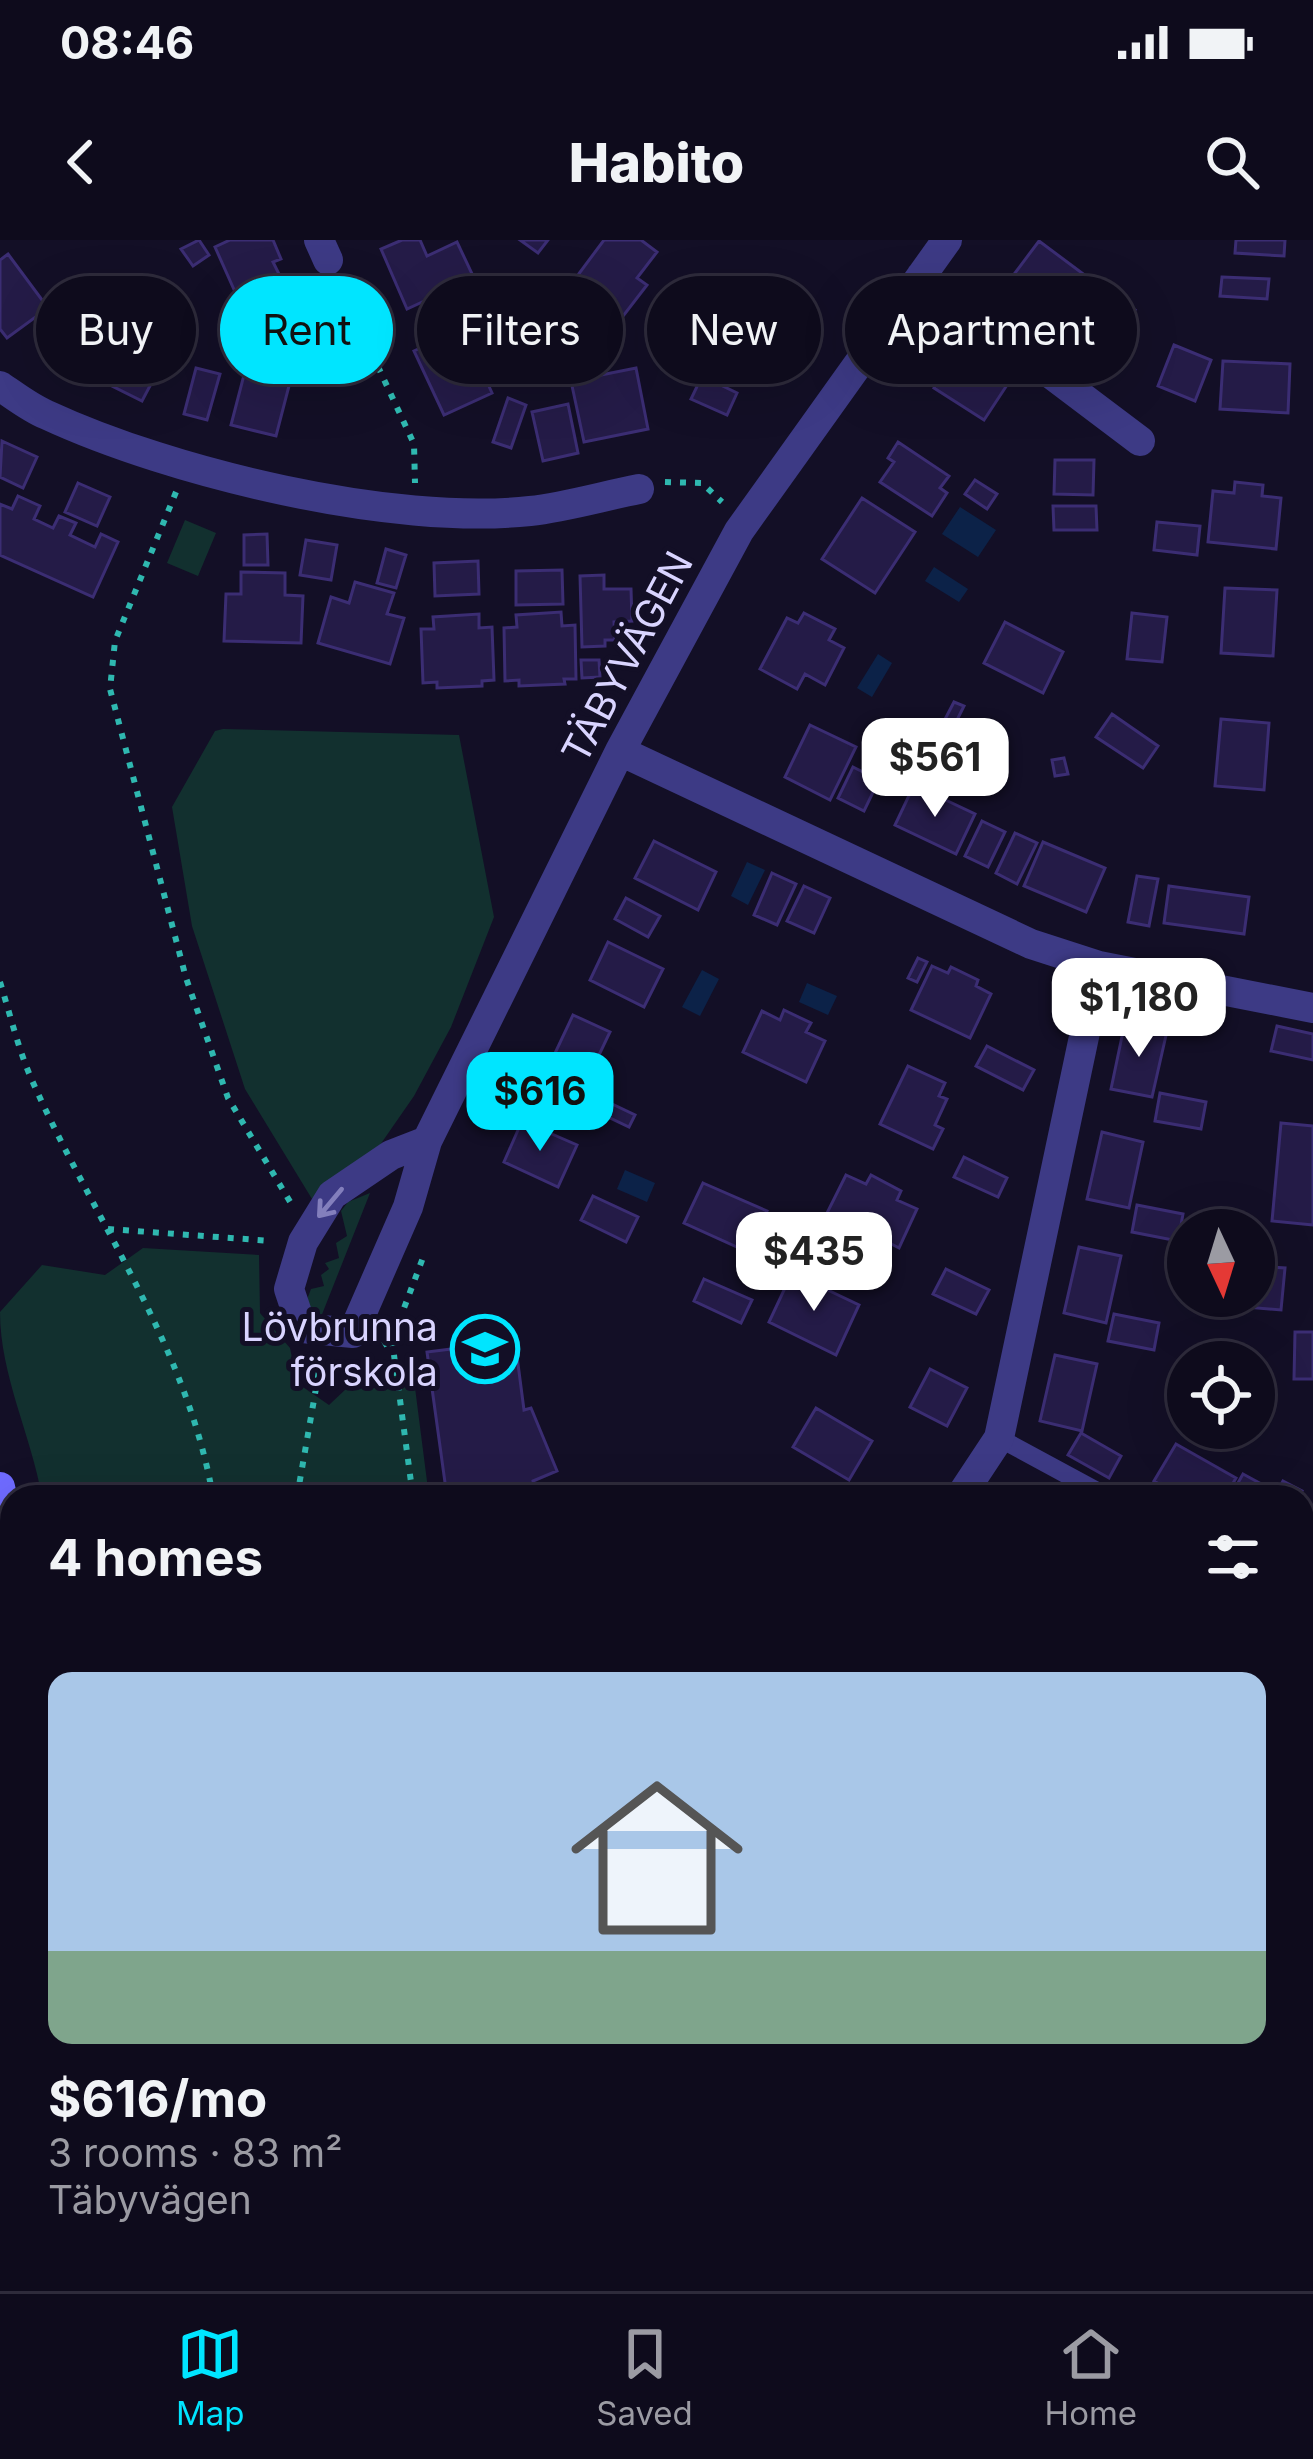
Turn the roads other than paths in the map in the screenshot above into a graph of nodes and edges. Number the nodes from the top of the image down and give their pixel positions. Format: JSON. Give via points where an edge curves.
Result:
{"nodes":[{"id":1,"x":946,"y":240,"type":"edge"},
{"id":2,"x":921,"y":276,"type":"edge"},
{"id":3,"x":845,"y":382,"type":"edge"},
{"id":4,"x":1064,"y":384,"type":"edge"},
{"id":5,"x":0,"y":386,"type":"edge"},
{"id":6,"x":1140,"y":441,"type":"dead end"},
{"id":7,"x":638,"y":489,"type":"road end"},
{"id":8,"x":620,"y":751,"type":"junction"},
{"id":9,"x":1099,"y":966,"type":"junction"},
{"id":10,"x":1313,"y":1008,"type":"edge"},
{"id":11,"x":427,"y":1141,"type":"junction"},
{"id":12,"x":999,"y":1438,"type":"junction"},
{"id":13,"x":968,"y":1485,"type":"edge"},
{"id":14,"x":1086,"y":1485,"type":"edge"}],
"edges":[{"from":1,"to":2,"type":"street","name":"TÄBYVÄGEN"},
{"from":3,"to":8,"type":"street","name":"TÄBYVÄGEN","via":[[739,531]]},
{"from":4,"to":6,"type":"street"},
{"from":5,"to":7,"type":"street","via":[[44,414],[187,466],[329,498],[417,511],[529,511]]},
{"from":8,"to":9,"type":"street","via":[[1031,944]]},
{"from":8,"to":11,"type":"street","name":"TÄBYVÄGEN"},
{"from":9,"to":10,"type":"street"},
{"from":9,"to":12,"type":"street"},
{"from":11,"to":11,"type":"street","name":"TÄBYVÄGEN","one_way":true,"via":[[332,1195],[303,1242],[290,1289],[302,1328],[353,1333],[408,1207]]},
{"from":12,"to":13,"type":"street"},
{"from":12,"to":14,"type":"lane"}]}
